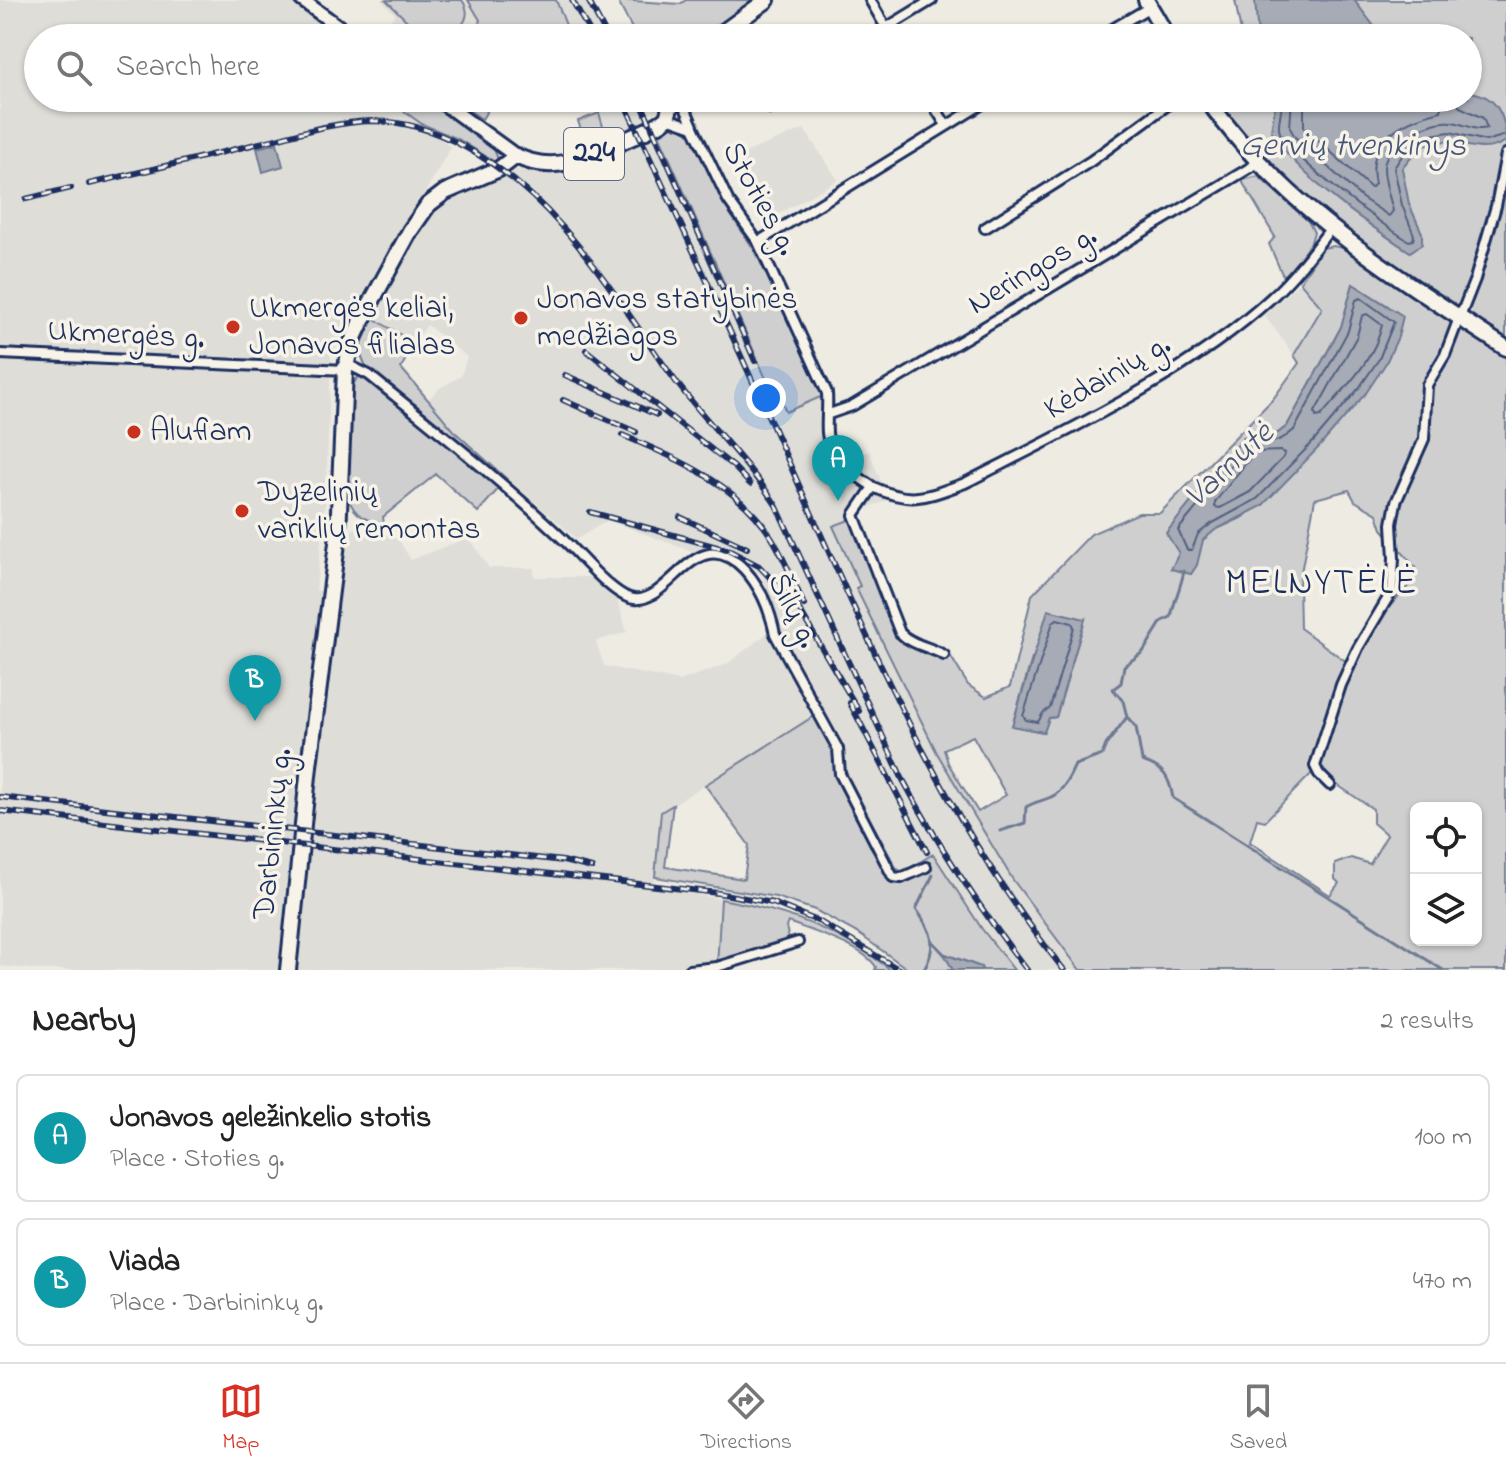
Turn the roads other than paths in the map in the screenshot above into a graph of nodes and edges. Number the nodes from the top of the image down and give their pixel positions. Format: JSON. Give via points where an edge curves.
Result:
{"nodes":[{"id":1,"x":302,"y":0,"type":"edge"},
{"id":2,"x":767,"y":0,"type":"edge"},
{"id":3,"x":870,"y":0,"type":"edge"},
{"id":4,"x":932,"y":0,"type":"edge"},
{"id":5,"x":1148,"y":4,"type":"edge"},
{"id":6,"x":335,"y":24,"type":"edge"},
{"id":7,"x":734,"y":24,"type":"edge"},
{"id":8,"x":884,"y":24,"type":"edge"},
{"id":9,"x":893,"y":24,"type":"edge"},
{"id":10,"x":1118,"y":24,"type":"edge"},
{"id":11,"x":1160,"y":24,"type":"edge"},
{"id":12,"x":455,"y":112,"type":"edge"},
{"id":13,"x":669,"y":112,"type":"edge"},
{"id":14,"x":687,"y":112,"type":"edge"},
{"id":15,"x":938,"y":112,"type":"edge"},
{"id":16,"x":968,"y":112,"type":"edge"},
{"id":17,"x":1158,"y":112,"type":"edge"},
{"id":18,"x":1217,"y":112,"type":"edge"},
{"id":19,"x":667,"y":118,"type":"junction"},
{"id":20,"x":946,"y":125,"type":"junction"},
{"id":21,"x":693,"y":127,"type":"junction"},
{"id":22,"x":1506,"y":154,"type":"edge"},
{"id":23,"x":516,"y":156,"type":"junction"},
{"id":24,"x":1258,"y":163,"type":"junction"},
{"id":25,"x":985,"y":228,"type":"dead end"},
{"id":26,"x":1330,"y":229,"type":"junction"},
{"id":27,"x":758,"y":242,"type":"junction"},
{"id":28,"x":1461,"y":315,"type":"junction"},
{"id":29,"x":1506,"y":348,"type":"edge"},
{"id":30,"x":0,"y":354,"type":"edge"},
{"id":31,"x":346,"y":367,"type":"junction"},
{"id":32,"x":829,"y":414,"type":"junction"},
{"id":33,"x":873,"y":487,"type":"junction"},
{"id":34,"x":944,"y":655,"type":"dead end"},
{"id":35,"x":1330,"y":785,"type":"dead end"},
{"id":36,"x":926,"y":867,"type":"dead end"},
{"id":37,"x":798,"y":942,"type":"dead end"},
{"id":38,"x":288,"y":970,"type":"edge"},
{"id":39,"x":689,"y":970,"type":"edge"}],
"edges":[{"from":1,"to":6,"type":"street"},
{"from":2,"to":7,"type":"main road"},
{"from":3,"to":8,"type":"street"},
{"from":4,"to":9,"type":"street"},
{"from":5,"to":10,"type":"street"},
{"from":5,"to":11,"type":"main road"},
{"from":12,"to":23,"type":"street"},
{"from":13,"to":19,"type":"main road","number":"224"},
{"from":14,"to":21,"type":"street","name":"Stoties g."},
{"from":15,"to":20,"type":"street"},
{"from":16,"to":20,"type":"street"},
{"from":17,"to":25,"type":"street"},
{"from":18,"to":24,"type":"main road"},
{"from":19,"to":21,"type":"street","name":"Stoties g."},
{"from":19,"to":23,"type":"main road","number":"224","via":[[572,163],[538,164]]},
{"from":20,"to":27,"type":"street"},
{"from":21,"to":27,"type":"street","name":"Stoties g.","via":[[728,200]]},
{"from":22,"to":28,"type":"street","via":[[1496,206]]},
{"from":23,"to":31,"type":"main road","name":"Darbininkų g.","via":[[486,176],[445,192],[419,216],[361,321]]},
{"from":24,"to":26,"type":"main road"},
{"from":24,"to":32,"type":"street","name":"Neringos g.","via":[[852,406]]},
{"from":26,"to":28,"type":"main road"},
{"from":26,"to":33,"type":"street","name":"Kėdainių g.","via":[[1261,307],[1215,343],[1120,401],[953,488],[908,500]]},
{"from":27,"to":32,"type":"street","name":"Stoties g.","via":[[827,393]]},
{"from":28,"to":29,"type":"main road"},
{"from":28,"to":35,"type":"street","via":[[1427,385],[1424,439],[1396,502],[1392,591],[1358,648],[1328,719],[1315,766]]},
{"from":30,"to":31,"type":"street","name":"Ukmergės g."},
{"from":31,"to":36,"type":"street","name":"Šilų g.","via":[[369,375],[633,599],[650,596],[691,561],[707,555],[722,555],[740,565],[756,582],[775,634],[838,749],[840,774],[893,877]]},
{"from":31,"to":38,"type":"main road","name":"Darbininkų g.","via":[[338,535]]},
{"from":32,"to":33,"type":"street","name":"Stoties g.","via":[[827,432],[836,459]]},
{"from":33,"to":34,"type":"street","via":[[854,515],[900,633]]},
{"from":37,"to":39,"type":"street","via":[[717,967]]}]}
